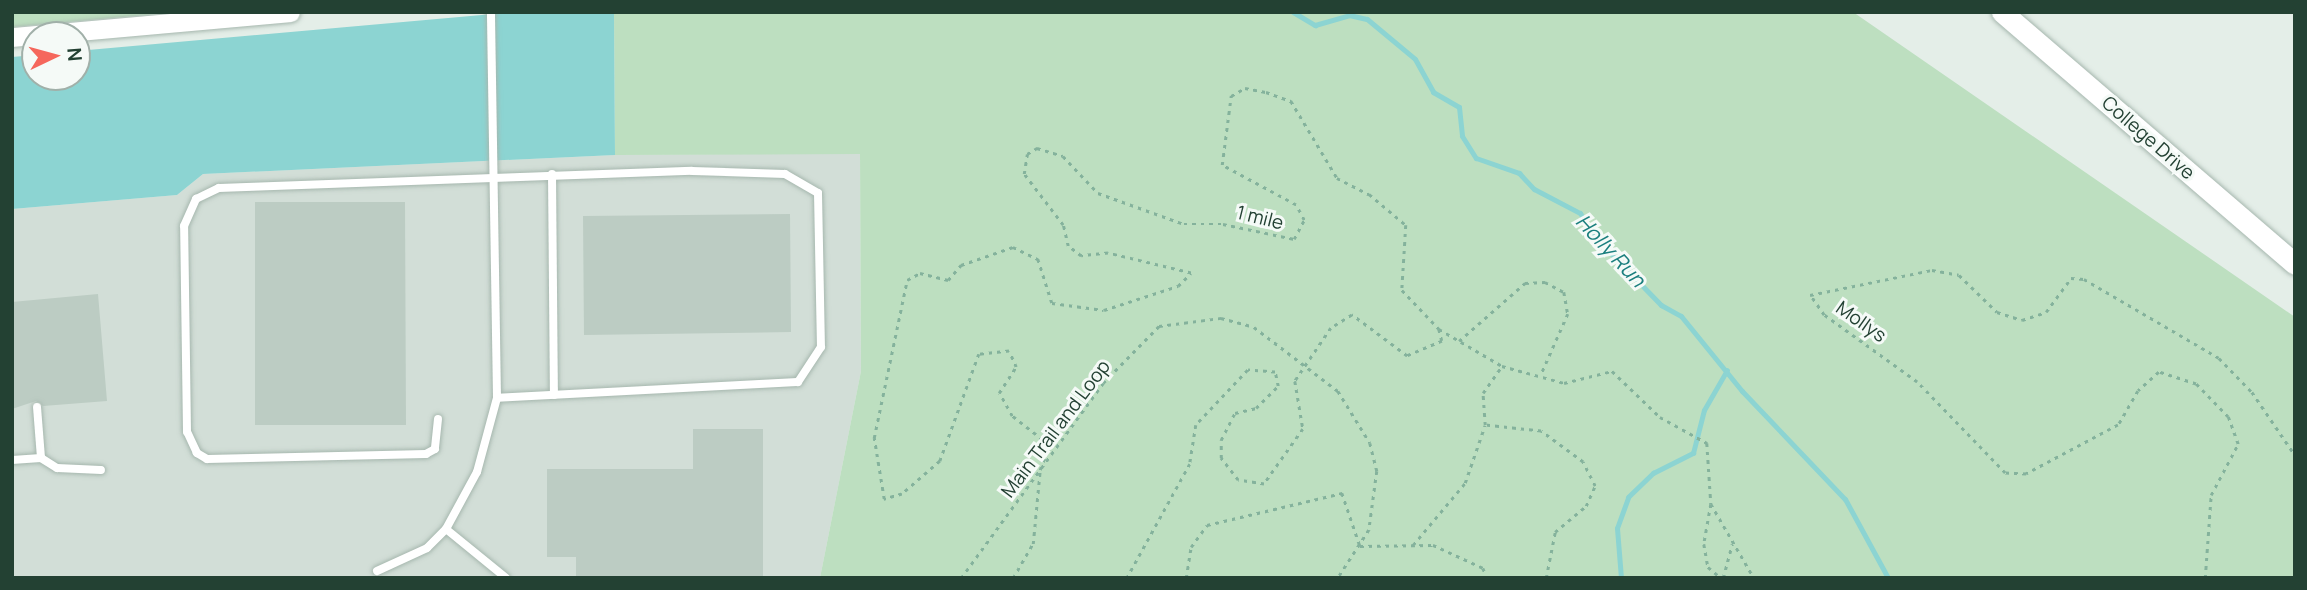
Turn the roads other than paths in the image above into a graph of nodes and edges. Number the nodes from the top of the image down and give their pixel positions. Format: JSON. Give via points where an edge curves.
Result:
{"nodes":[{"id":1,"x":290,"y":12,"type":"edge"},
{"id":2,"x":491,"y":12,"type":"edge"},
{"id":3,"x":2002,"y":12,"type":"edge"},
{"id":4,"x":12,"y":37,"type":"edge"},
{"id":5,"x":552,"y":174,"type":"junction"},
{"id":6,"x":494,"y":175,"type":"junction"},
{"id":7,"x":2295,"y":264,"type":"edge"},
{"id":8,"x":554,"y":396,"type":"junction"},
{"id":9,"x":497,"y":398,"type":"junction"},
{"id":10,"x":37,"y":407,"type":"dead end"},
{"id":11,"x":438,"y":419,"type":"dead end"},
{"id":12,"x":41,"y":458,"type":"junction"},
{"id":13,"x":12,"y":460,"type":"edge"},
{"id":14,"x":102,"y":470,"type":"dead end"},
{"id":15,"x":446,"y":529,"type":"junction"},
{"id":16,"x":377,"y":571,"type":"dead end"},
{"id":17,"x":506,"y":578,"type":"edge"}],
"edges":[{"from":1,"to":4,"type":"street"},
{"from":2,"to":6,"type":"lane"},
{"from":3,"to":7,"type":"main road","name":"College Drive"},
{"from":5,"to":6,"type":"lane"},
{"from":5,"to":8,"type":"lane"},
{"from":5,"to":8,"type":"lane","via":[[785,174],[813,187],[822,216],[821,348],[798,382]]},
{"from":6,"to":9,"type":"lane"},
{"from":6,"to":11,"type":"lane","via":[[219,188],[186,210],[187,432],[197,453],[207,459],[426,454],[435,449]]},
{"from":8,"to":9,"type":"lane"},
{"from":9,"to":15,"type":"lane","via":[[470,491]]},
{"from":10,"to":12,"type":"lane"},
{"from":12,"to":13,"type":"lane"},
{"from":12,"to":14,"type":"lane","via":[[57,468]]},
{"from":15,"to":16,"type":"lane","via":[[427,548]]},
{"from":15,"to":17,"type":"lane"}]}
